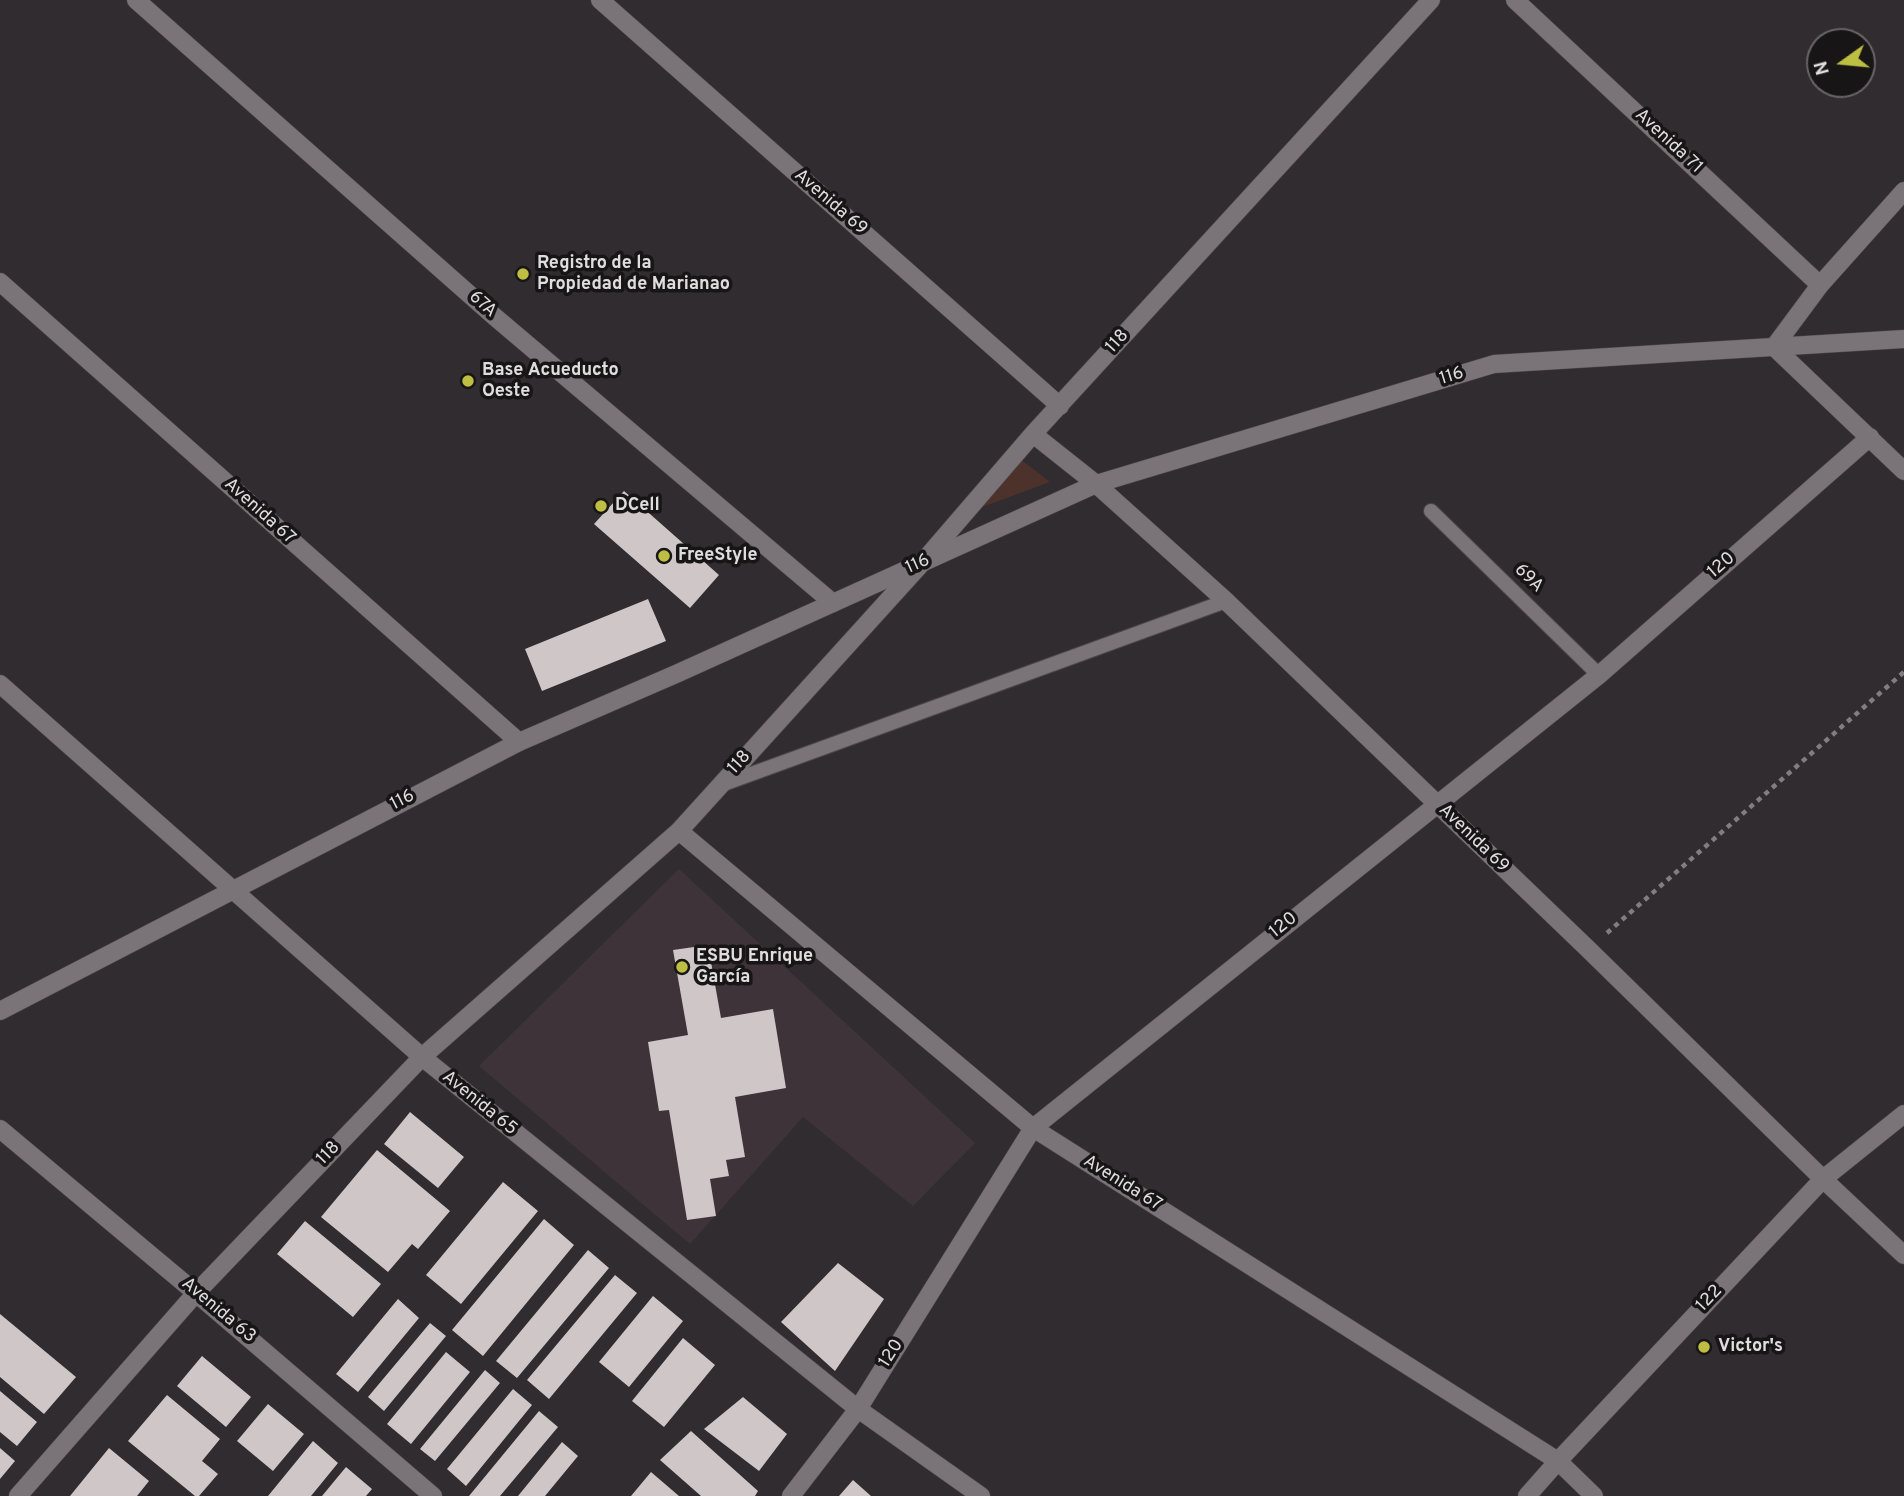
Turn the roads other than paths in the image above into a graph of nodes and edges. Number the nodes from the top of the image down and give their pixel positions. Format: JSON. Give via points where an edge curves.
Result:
{"nodes":[{"id":1,"x":136,"y":0,"type":"edge"},
{"id":2,"x":600,"y":0,"type":"edge"},
{"id":3,"x":1431,"y":0,"type":"edge"},
{"id":4,"x":1516,"y":0,"type":"edge"},
{"id":5,"x":1904,"y":191,"type":"edge"},
{"id":6,"x":0,"y":282,"type":"edge"},
{"id":7,"x":1820,"y":285,"type":"junction"},
{"id":8,"x":1904,"y":339,"type":"edge"},
{"id":9,"x":1774,"y":347,"type":"junction"},
{"id":10,"x":1060,"y":406,"type":"junction"},
{"id":11,"x":1033,"y":434,"type":"junction"},
{"id":12,"x":1870,"y":437,"type":"junction"},
{"id":13,"x":1904,"y":471,"type":"edge"},
{"id":14,"x":1096,"y":484,"type":"junction"},
{"id":15,"x":1431,"y":511,"type":"dead end"},
{"id":16,"x":921,"y":564,"type":"junction"},
{"id":17,"x":1226,"y":601,"type":"junction"},
{"id":18,"x":833,"y":603,"type":"junction"},
{"id":19,"x":1599,"y":675,"type":"junction"},
{"id":20,"x":0,"y":684,"type":"edge"},
{"id":21,"x":519,"y":741,"type":"junction"},
{"id":22,"x":720,"y":785,"type":"junction"},
{"id":23,"x":1436,"y":804,"type":"junction"},
{"id":24,"x":679,"y":831,"type":"junction"},
{"id":25,"x":232,"y":890,"type":"junction"},
{"id":26,"x":0,"y":1012,"type":"edge"},
{"id":27,"x":422,"y":1058,"type":"junction"},
{"id":28,"x":1904,"y":1114,"type":"edge"},
{"id":29,"x":1033,"y":1128,"type":"junction"},
{"id":30,"x":0,"y":1129,"type":"edge"},
{"id":31,"x":1823,"y":1179,"type":"junction"},
{"id":32,"x":1904,"y":1255,"type":"edge"},
{"id":33,"x":197,"y":1293,"type":"junction"},
{"id":34,"x":858,"y":1409,"type":"junction"},
{"id":35,"x":1558,"y":1461,"type":"junction"},
{"id":36,"x":18,"y":1496,"type":"edge"},
{"id":37,"x":433,"y":1496,"type":"edge"},
{"id":38,"x":791,"y":1496,"type":"edge"},
{"id":39,"x":981,"y":1496,"type":"edge"},
{"id":40,"x":1527,"y":1496,"type":"edge"},
{"id":41,"x":1594,"y":1496,"type":"edge"}],
"edges":[{"from":1,"to":18,"type":"street","name":"67A","via":[[495,317]]},
{"from":2,"to":10,"type":"street","name":"Avenida 69"},
{"from":3,"to":10,"type":"street","name":"118"},
{"from":4,"to":7,"type":"street","name":"Avenida 71"},
{"from":5,"to":7,"type":"street"},
{"from":6,"to":21,"type":"street","name":"Avenida 67"},
{"from":7,"to":9,"type":"street"},
{"from":8,"to":9,"type":"street","name":"116"},
{"from":9,"to":12,"type":"street"},
{"from":9,"to":14,"type":"street","name":"116","via":[[1494,364]]},
{"from":10,"to":11,"type":"street","name":"118"},
{"from":11,"to":14,"type":"street","name":"Avenida 69"},
{"from":11,"to":16,"type":"street","name":"118"},
{"from":12,"to":13,"type":"street"},
{"from":12,"to":19,"type":"street","name":"120"},
{"from":14,"to":16,"type":"street","name":"116"},
{"from":14,"to":17,"type":"street","name":"Avenida 69"},
{"from":15,"to":19,"type":"lane","name":"69A"},
{"from":16,"to":18,"type":"street","name":"116"},
{"from":16,"to":22,"type":"street","name":"118"},
{"from":17,"to":22,"type":"lane"},
{"from":17,"to":23,"type":"street","name":"Avenida 69"},
{"from":18,"to":21,"type":"street","name":"116"},
{"from":19,"to":23,"type":"street","name":"120"},
{"from":20,"to":25,"type":"street","name":"Avenida 65"},
{"from":21,"to":25,"type":"street","name":"116"},
{"from":22,"to":24,"type":"street","name":"118"},
{"from":23,"to":29,"type":"street","name":"120"},
{"from":23,"to":31,"type":"street","name":"Avenida 69"},
{"from":24,"to":27,"type":"street","name":"118"},
{"from":24,"to":29,"type":"street","name":"Avenida 67"},
{"from":25,"to":26,"type":"street","name":"116"},
{"from":25,"to":27,"type":"street","name":"Avenida 65"},
{"from":27,"to":33,"type":"street","name":"118"},
{"from":27,"to":34,"type":"street","name":"Avenida 65"},
{"from":28,"to":31,"type":"street","name":"122"},
{"from":29,"to":34,"type":"street","name":"120"},
{"from":29,"to":35,"type":"street","name":"Avenida 67"},
{"from":30,"to":33,"type":"street","name":"Avenida 63"},
{"from":31,"to":32,"type":"street","name":"Avenida 69"},
{"from":31,"to":35,"type":"street","name":"122"},
{"from":33,"to":36,"type":"street","name":"118"},
{"from":33,"to":37,"type":"street","name":"Avenida 63"},
{"from":34,"to":38,"type":"street","name":"120"},
{"from":34,"to":39,"type":"street","name":"Avenida 65"},
{"from":35,"to":40,"type":"street","name":"122"},
{"from":35,"to":41,"type":"street","name":"Avenida 67"}]}
